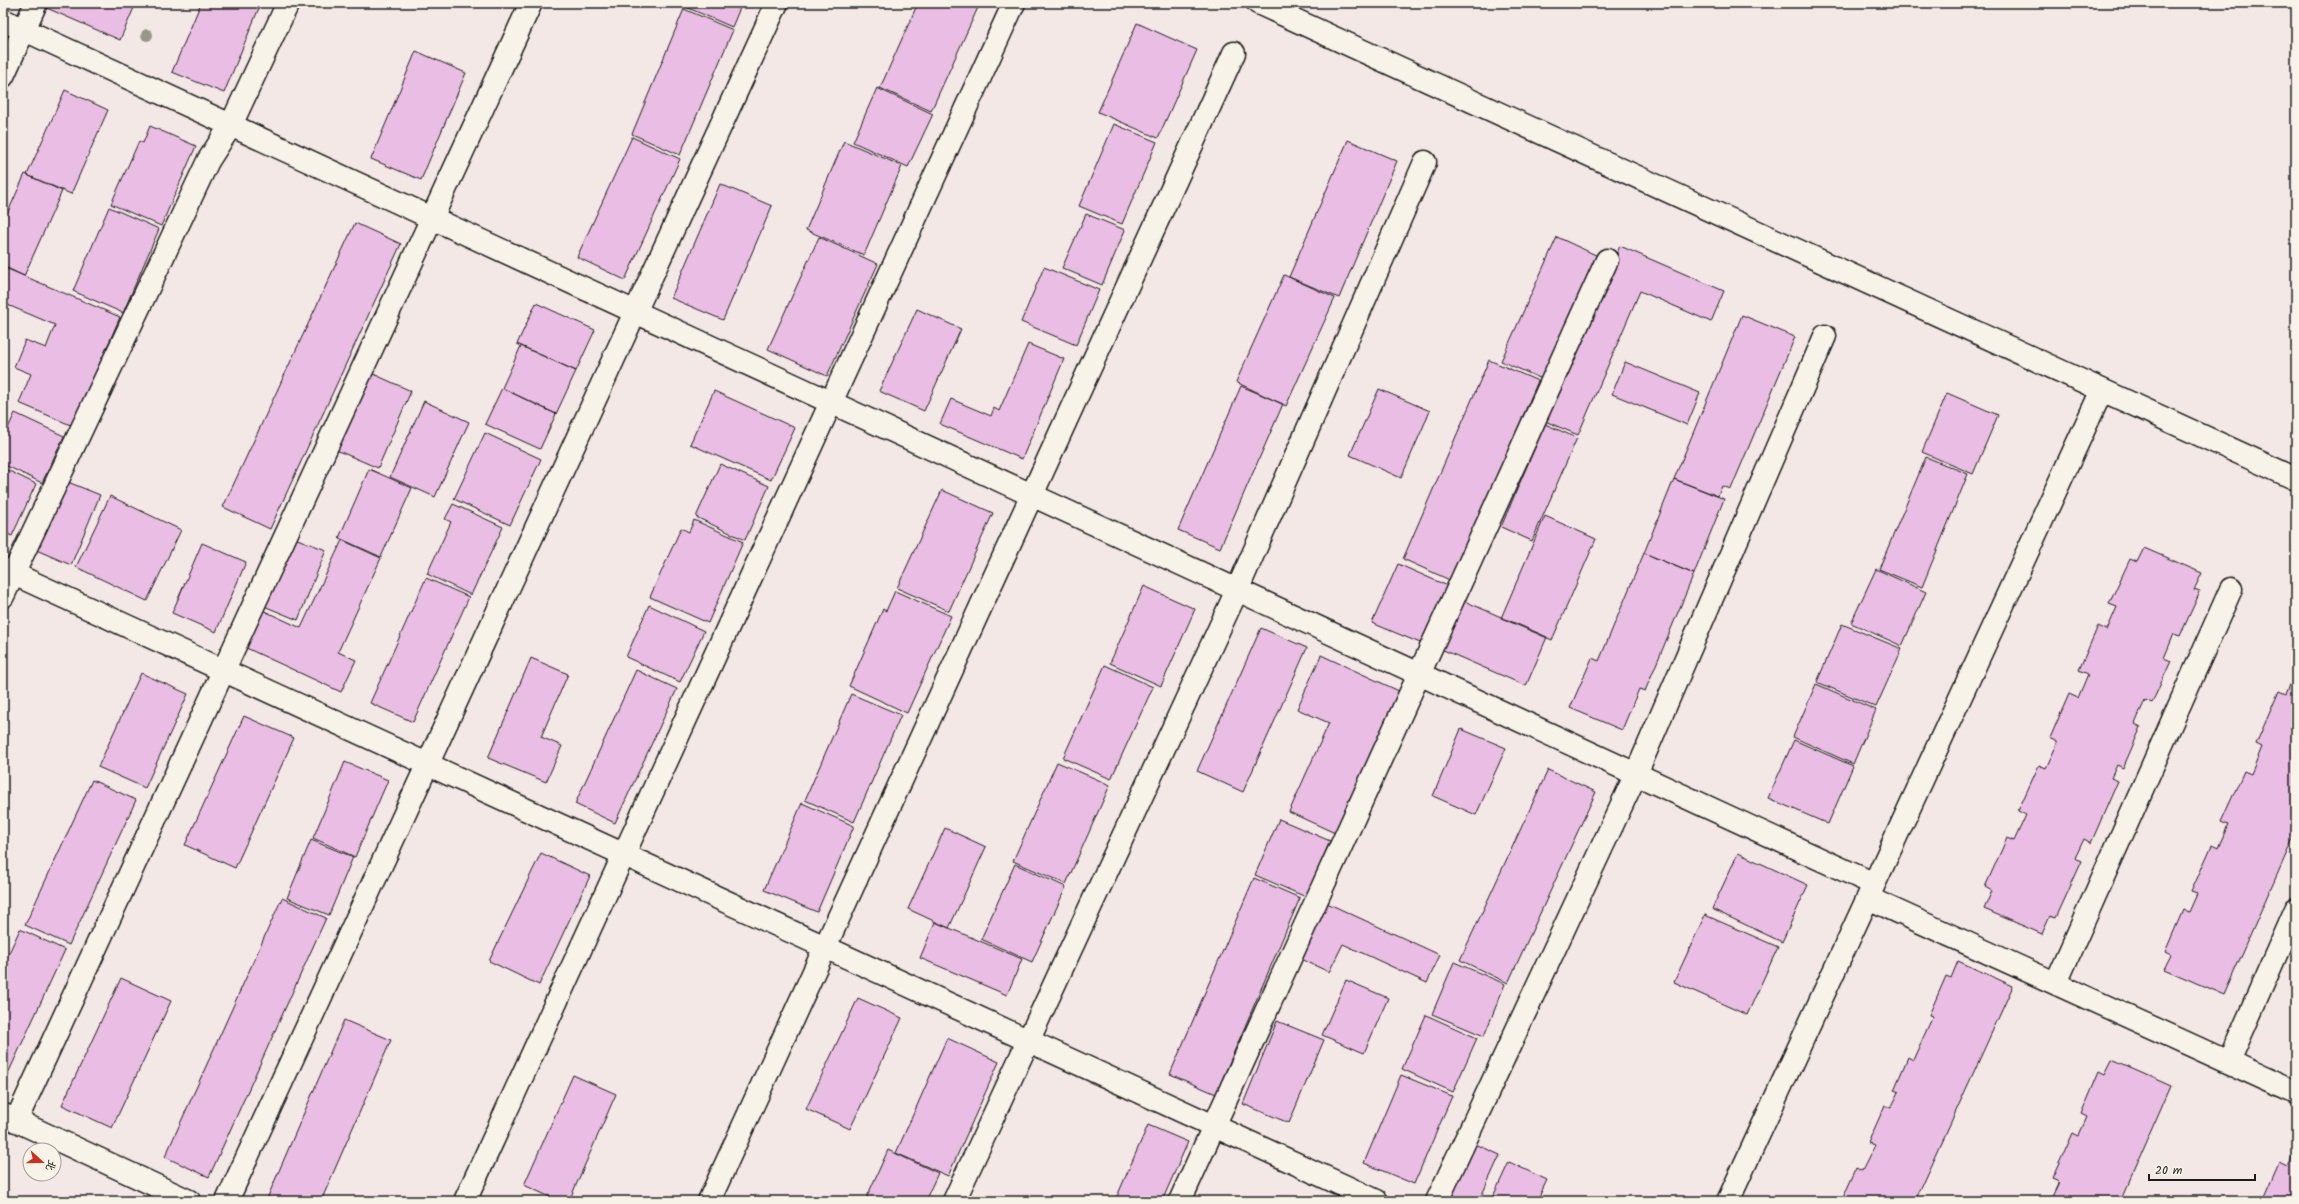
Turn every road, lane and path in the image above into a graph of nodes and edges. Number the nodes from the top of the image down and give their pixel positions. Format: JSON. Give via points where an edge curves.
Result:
{"nodes":[{"id":1,"x":36,"y":3,"type":"edge"},
{"id":2,"x":288,"y":3,"type":"edge"},
{"id":3,"x":531,"y":3,"type":"edge"},
{"id":4,"x":777,"y":3,"type":"edge"},
{"id":5,"x":1014,"y":3,"type":"edge"},
{"id":6,"x":1258,"y":3,"type":"edge"},
{"id":7,"x":3,"y":20,"type":"edge"},
{"id":8,"x":24,"y":30,"type":"junction"},
{"id":9,"x":1234,"y":53,"type":"dead end"},
{"id":10,"x":3,"y":76,"type":"edge"},
{"id":11,"x":231,"y":125,"type":"junction"},
{"id":12,"x":1425,"y":162,"type":"dead end"},
{"id":13,"x":432,"y":218,"type":"junction"},
{"id":14,"x":1607,"y":260,"type":"dead end"},
{"id":15,"x":635,"y":311,"type":"junction"},
{"id":16,"x":1825,"y":336,"type":"dead end"},
{"id":17,"x":2102,"y":390,"type":"junction"},
{"id":18,"x":831,"y":402,"type":"junction"},
{"id":19,"x":2296,"y":479,"type":"edge"},
{"id":20,"x":1032,"y":495,"type":"junction"},
{"id":21,"x":8,"y":571,"type":"edge"},
{"id":22,"x":2231,"y":589,"type":"dead end"},
{"id":23,"x":1237,"y":590,"type":"junction"},
{"id":24,"x":3,"y":596,"type":"edge"},
{"id":25,"x":224,"y":670,"type":"junction"},
{"id":26,"x":1420,"y":674,"type":"junction"},
{"id":27,"x":428,"y":764,"type":"junction"},
{"id":28,"x":1636,"y":774,"type":"junction"},
{"id":29,"x":624,"y":854,"type":"junction"},
{"id":30,"x":1871,"y":891,"type":"junction"},
{"id":31,"x":2296,"y":909,"type":"edge"},
{"id":32,"x":825,"y":947,"type":"junction"},
{"id":33,"x":2056,"y":983,"type":"junction"},
{"id":34,"x":1028,"y":1041,"type":"junction"},
{"id":35,"x":2229,"y":1061,"type":"junction"},
{"id":36,"x":2296,"y":1093,"type":"edge"},
{"id":37,"x":10,"y":1118,"type":"edge"},
{"id":38,"x":1214,"y":1126,"type":"junction"},
{"id":39,"x":188,"y":1201,"type":"edge"},
{"id":40,"x":228,"y":1201,"type":"edge"},
{"id":41,"x":465,"y":1201,"type":"edge"},
{"id":42,"x":709,"y":1201,"type":"edge"},
{"id":43,"x":954,"y":1201,"type":"edge"},
{"id":44,"x":1180,"y":1201,"type":"edge"},
{"id":45,"x":1377,"y":1201,"type":"edge"},
{"id":46,"x":1437,"y":1201,"type":"edge"},
{"id":47,"x":1728,"y":1201,"type":"edge"}],
"edges":[{"from":1,"to":8,"type":"street"},
{"from":2,"to":11,"type":"street"},
{"from":3,"to":13,"type":"street"},
{"from":4,"to":15,"type":"street"},
{"from":5,"to":18,"type":"street"},
{"from":6,"to":17,"type":"street"},
{"from":7,"to":8,"type":"street"},
{"from":8,"to":10,"type":"street"},
{"from":8,"to":11,"type":"street"},
{"from":9,"to":20,"type":"street"},
{"from":11,"to":13,"type":"street"},
{"from":11,"to":21,"type":"street","via":[[208,161]]},
{"from":12,"to":23,"type":"street"},
{"from":13,"to":15,"type":"street"},
{"from":13,"to":25,"type":"street"},
{"from":14,"to":26,"type":"street"},
{"from":15,"to":18,"type":"street"},
{"from":15,"to":27,"type":"street"},
{"from":16,"to":28,"type":"street"},
{"from":17,"to":19,"type":"street"},
{"from":17,"to":30,"type":"street"},
{"from":18,"to":20,"type":"street"},
{"from":18,"to":29,"type":"street"},
{"from":20,"to":23,"type":"street"},
{"from":20,"to":32,"type":"street"},
{"from":21,"to":24,"type":"street"},
{"from":21,"to":25,"type":"street"},
{"from":22,"to":33,"type":"street"},
{"from":23,"to":26,"type":"street"},
{"from":23,"to":34,"type":"street"},
{"from":25,"to":27,"type":"street"},
{"from":25,"to":37,"type":"street"},
{"from":26,"to":28,"type":"street"},
{"from":26,"to":38,"type":"street"},
{"from":27,"to":29,"type":"street"},
{"from":27,"to":40,"type":"street"},
{"from":28,"to":30,"type":"street"},
{"from":28,"to":46,"type":"street"},
{"from":29,"to":32,"type":"street"},
{"from":29,"to":41,"type":"street"},
{"from":30,"to":33,"type":"street"},
{"from":30,"to":47,"type":"street"},
{"from":31,"to":35,"type":"street"},
{"from":32,"to":34,"type":"street"},
{"from":32,"to":42,"type":"street"},
{"from":33,"to":35,"type":"street"},
{"from":34,"to":38,"type":"street"},
{"from":34,"to":43,"type":"street"},
{"from":35,"to":36,"type":"street"},
{"from":37,"to":39,"type":"street"},
{"from":38,"to":44,"type":"street"},
{"from":38,"to":45,"type":"street"}]}
